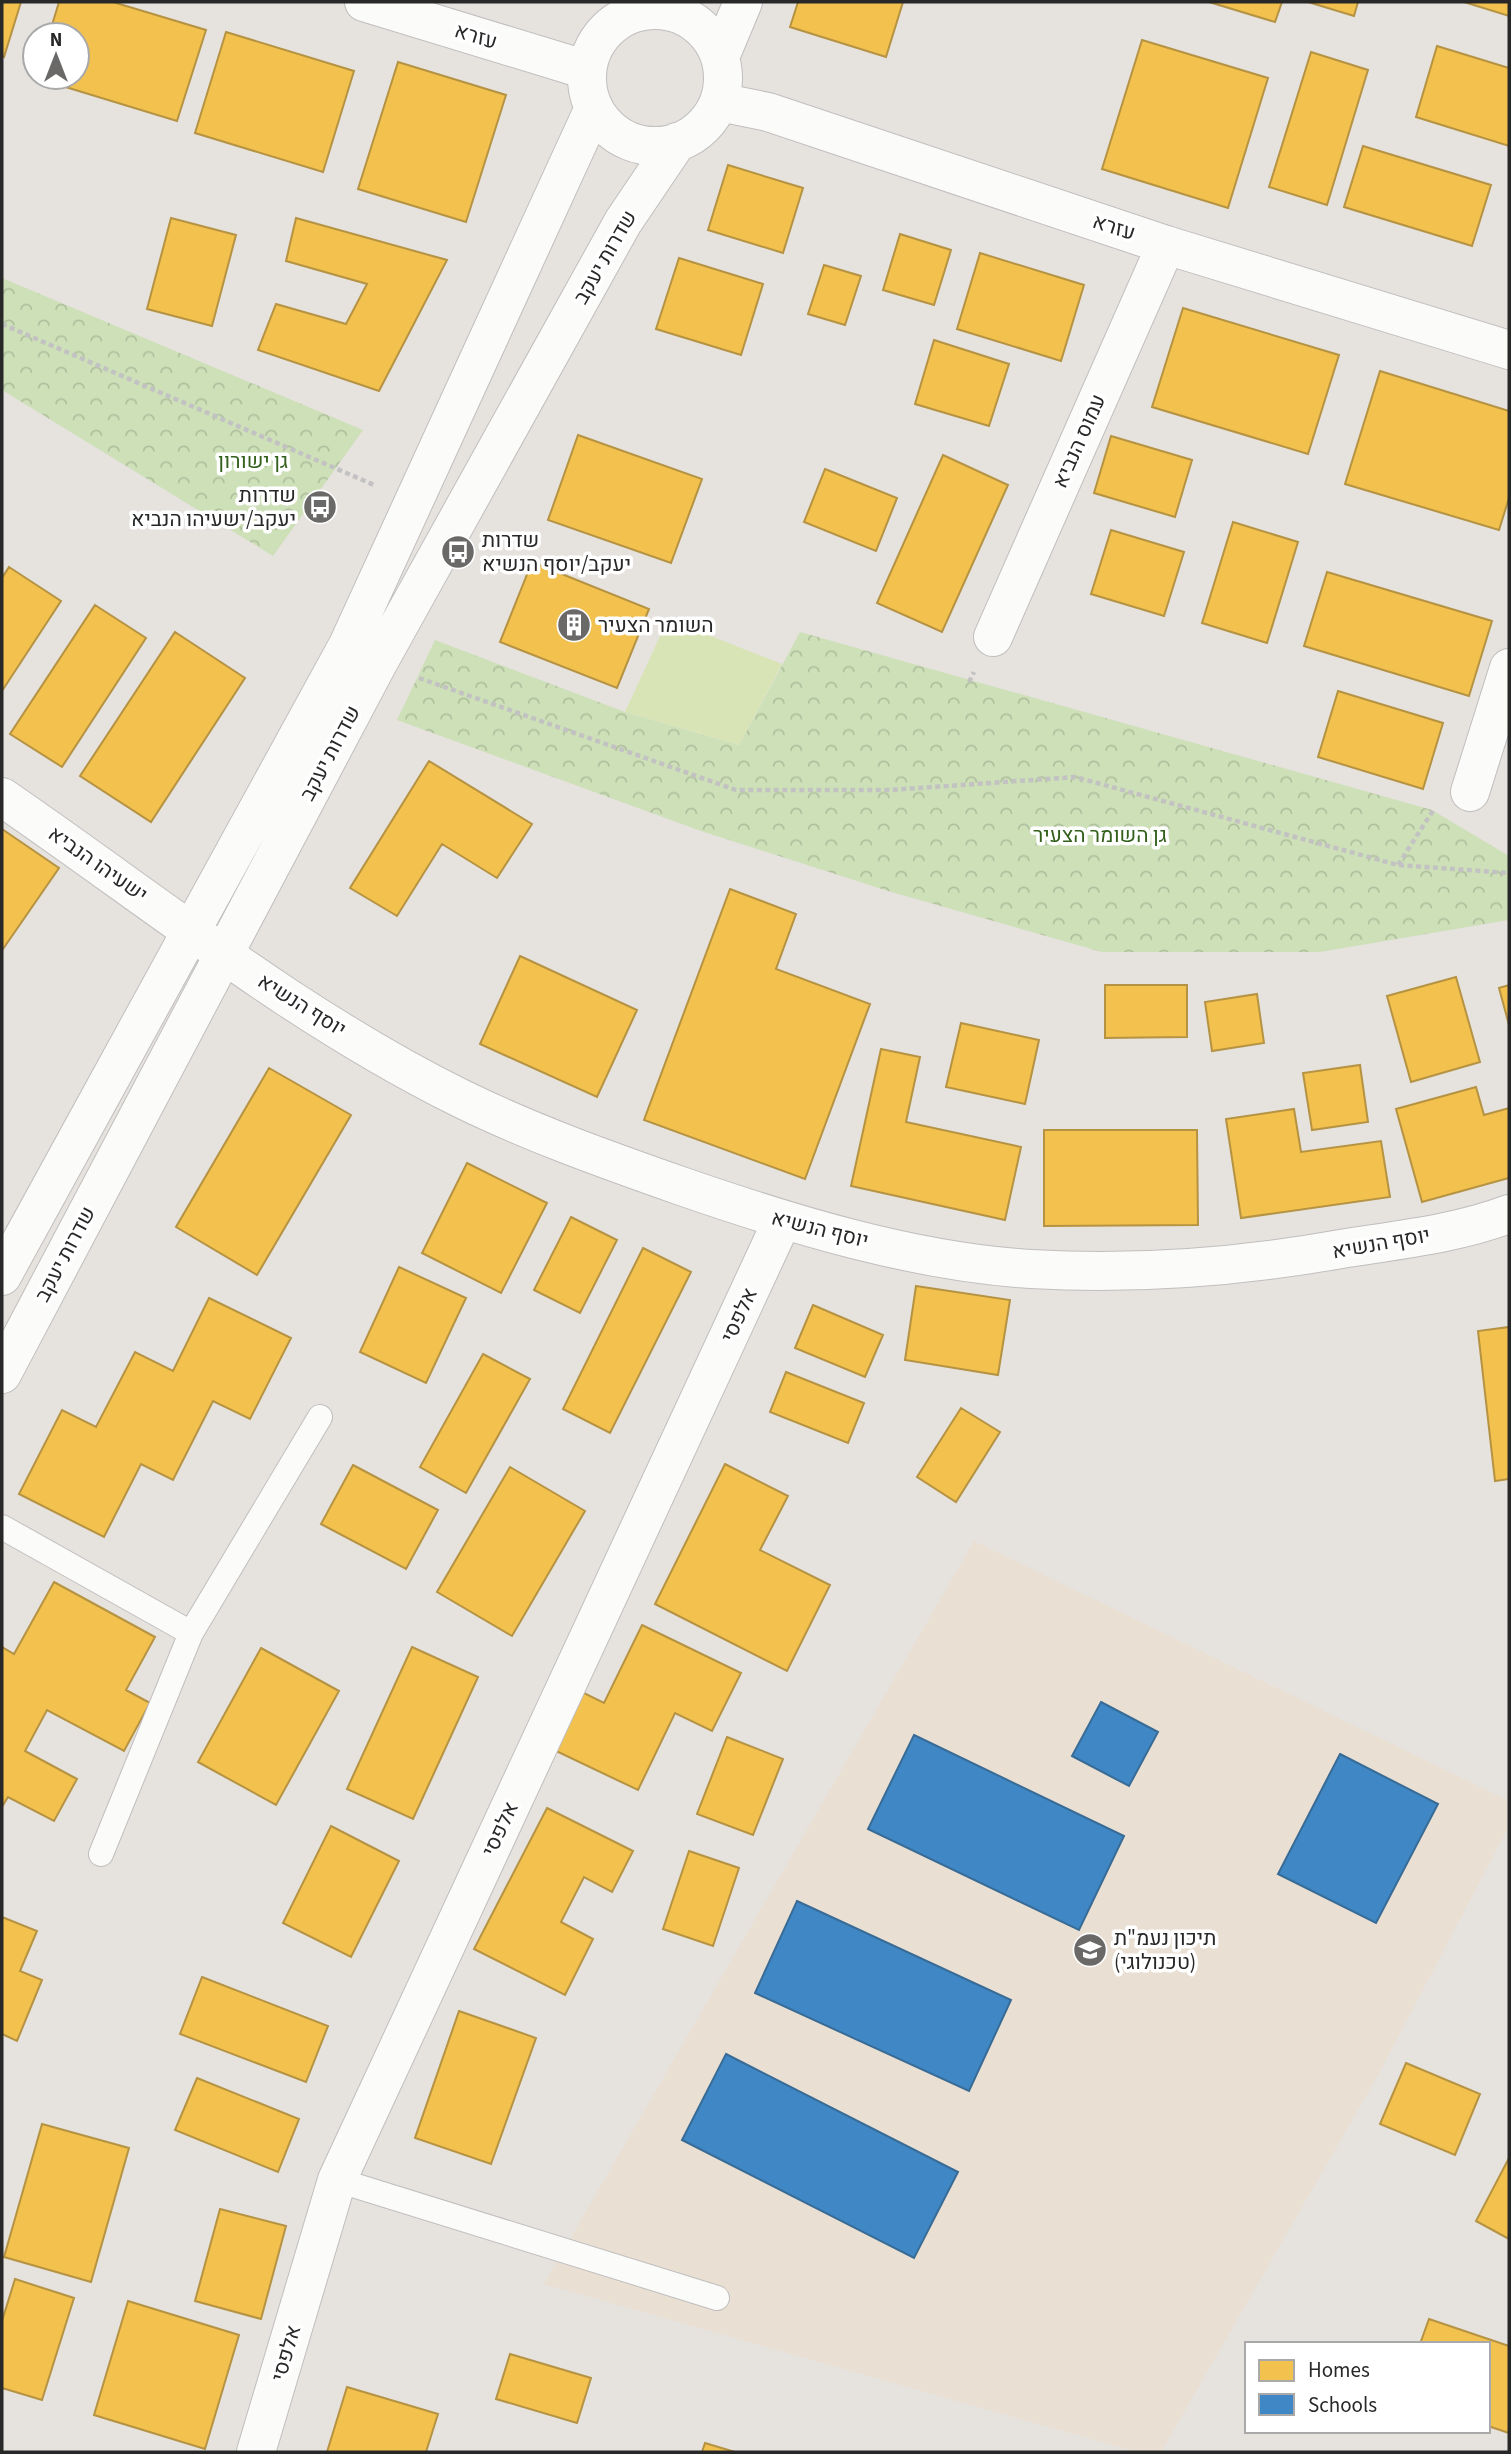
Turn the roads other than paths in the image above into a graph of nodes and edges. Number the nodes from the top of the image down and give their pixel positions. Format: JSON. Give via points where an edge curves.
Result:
{"nodes":[{"id":1,"x":364,"y":2,"type":"edge"},
{"id":2,"x":743,"y":2,"type":"edge"},
{"id":3,"x":652,"y":6,"type":"edge"},
{"id":4,"x":720,"y":57,"type":"junction"},
{"id":5,"x":587,"y":70,"type":"junction"},
{"id":6,"x":719,"y":102,"type":"junction"},
{"id":7,"x":594,"y":108,"type":"junction"},
{"id":8,"x":677,"y":142,"type":"junction"},
{"id":9,"x":1166,"y":245,"type":"junction"},
{"id":10,"x":1509,"y":350,"type":"edge"},
{"id":11,"x":993,"y":638,"type":"dead end"},
{"id":12,"x":1509,"y":668,"type":"edge"},
{"id":13,"x":1470,"y":792,"type":"road end"},
{"id":14,"x":2,"y":797,"type":"edge"},
{"id":15,"x":208,"y":942,"type":"junction"},
{"id":16,"x":1509,"y":1214,"type":"edge"},
{"id":17,"x":782,"y":1221,"type":"junction"},
{"id":18,"x":2,"y":1276,"type":"edge"},
{"id":19,"x":2,"y":1374,"type":"edge"},
{"id":20,"x":320,"y":1416,"type":"dead end"},
{"id":21,"x":2,"y":1527,"type":"edge"},
{"id":22,"x":191,"y":1633,"type":"junction"},
{"id":23,"x":101,"y":1854,"type":"dead end"},
{"id":24,"x":337,"y":2180,"type":"junction"},
{"id":25,"x":717,"y":2298,"type":"dead end"},
{"id":26,"x":256,"y":2452,"type":"edge"}],
"edges":[{"from":1,"to":5,"type":"street","name":"עזרא"},
{"from":2,"to":4,"type":"street"},
{"from":3,"to":4,"type":"street","via":[[694,22],[710,37]]},
{"from":3,"to":5,"type":"street","via":[[624,17],[603,33]]},
{"from":4,"to":6,"type":"street","via":[[723,80]]},
{"from":5,"to":7,"type":"street","via":[[587,90]]},
{"from":6,"to":8,"type":"street","via":[[695,133]]},
{"from":6,"to":9,"type":"street","name":"עזרא","via":[[768,112]]},
{"from":7,"to":8,"type":"street","via":[[605,124],[629,140],[658,145]]},
{"from":7,"to":15,"type":"street","name":"שדרות יעקב"},
{"from":8,"to":15,"type":"street","name":"שדרות יעקב","via":[[623,222],[378,663]]},
{"from":9,"to":10,"type":"street","name":"עזרא"},
{"from":9,"to":11,"type":"street","name":"עמוס הנביא"},
{"from":12,"to":13,"type":"street"},
{"from":14,"to":15,"type":"street","name":"ישעיהו הנביא"},
{"from":15,"to":17,"type":"street","name":"יוסף הנשיא","via":[[348,1035],[461,1098],[599,1157]]},
{"from":15,"to":18,"type":"street","name":"שדרות יעקב"},
{"from":15,"to":19,"type":"street","name":"שדרות יעקב"},
{"from":16,"to":17,"type":"street","name":"יוסף הנשיא","via":[[1452,1231],[1305,1256],[1185,1268],[1032,1269],[977,1264]]},
{"from":17,"to":24,"type":"street","name":"אלפסי"},
{"from":20,"to":22,"type":"lane"},
{"from":21,"to":22,"type":"lane"},
{"from":22,"to":23,"type":"lane"},
{"from":24,"to":25,"type":"lane"},
{"from":24,"to":26,"type":"street","name":"אלפסי"}]}
